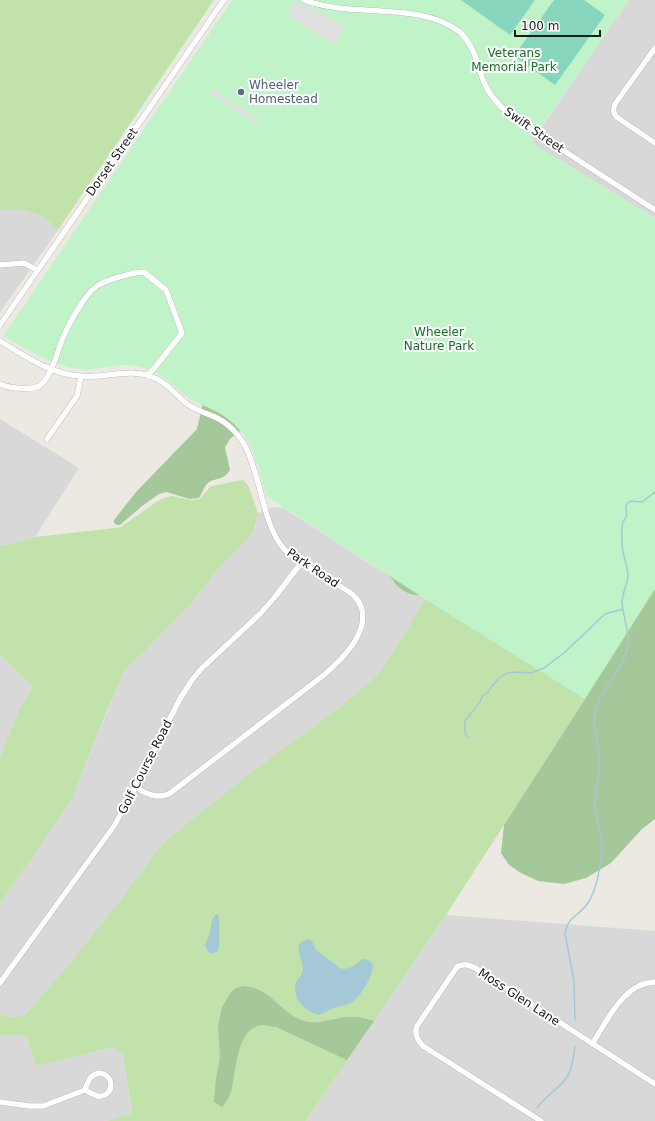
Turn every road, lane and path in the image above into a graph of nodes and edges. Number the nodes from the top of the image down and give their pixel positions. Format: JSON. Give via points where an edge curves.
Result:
{"nodes":[{"id":1,"x":224,"y":0,"type":"edge"},
{"id":2,"x":304,"y":0,"type":"edge"},
{"id":3,"x":655,"y":48,"type":"edge"},
{"id":4,"x":655,"y":143,"type":"edge"},
{"id":5,"x":655,"y":210,"type":"edge"},
{"id":6,"x":0,"y":265,"type":"edge"},
{"id":7,"x":37,"y":270,"type":"junction"},
{"id":8,"x":0,"y":325,"type":"edge"},
{"id":9,"x":0,"y":341,"type":"edge"},
{"id":10,"x":51,"y":370,"type":"junction"},
{"id":11,"x":81,"y":376,"type":"junction"},
{"id":12,"x":148,"y":376,"type":"junction"},
{"id":13,"x":0,"y":384,"type":"edge"},
{"id":14,"x":47,"y":440,"type":"dead end"},
{"id":15,"x":302,"y":562,"type":"junction"},
{"id":16,"x":135,"y":788,"type":"junction"},
{"id":17,"x":655,"y":982,"type":"edge"},
{"id":18,"x":0,"y":983,"type":"edge"},
{"id":19,"x":592,"y":1044,"type":"junction"},
{"id":20,"x":655,"y":1084,"type":"edge"},
{"id":21,"x":85,"y":1090,"type":"junction"},
{"id":22,"x":0,"y":1102,"type":"edge"},
{"id":23,"x":541,"y":1121,"type":"edge"}],
"edges":[{"from":1,"to":7,"type":"street","name":"Dorset Street"},
{"from":2,"to":5,"type":"street","name":"Swift Street","via":[[341,6],[407,9],[427,12],[441,18],[460,32],[469,44],[490,93],[509,114]]},
{"from":3,"to":4,"type":"street","via":[[615,104],[613,111],[618,118]]},
{"from":6,"to":7,"type":"street","via":[[24,263]]},
{"from":7,"to":8,"type":"street","name":"Dorset Street"},
{"from":9,"to":10,"type":"street","name":"Park Road"},
{"from":10,"to":11,"type":"street","name":"Park Road"},
{"from":10,"to":12,"type":"street","via":[[63,338],[82,302],[97,286],[130,273],[144,272],[166,290],[182,333]]},
{"from":10,"to":13,"type":"street","via":[[38,386],[26,389]]},
{"from":11,"to":12,"type":"street","name":"Park Road","via":[[132,373]]},
{"from":11,"to":14,"type":"street","via":[[77,396]]},
{"from":12,"to":15,"type":"street","name":"Park Road","via":[[166,384],[188,405],[224,423],[238,436],[249,454],[274,533],[285,549]]},
{"from":15,"to":16,"type":"street","name":"Golf Course Road","via":[[260,614],[192,680],[180,698]]},
{"from":15,"to":16,"type":"street","name":"Park Road","via":[[358,601],[363,619],[353,644],[324,675],[166,796],[147,794]]},
{"from":16,"to":18,"type":"street","name":"Golf Course Road","via":[[104,840]]},
{"from":17,"to":19,"type":"street","via":[[640,985],[628,992]]},
{"from":19,"to":20,"type":"street","name":"Moss Glen Lane"},
{"from":19,"to":23,"type":"street","name":"Moss Glen Lane","via":[[468,965],[460,965],[454,970],[435,998],[417,1026],[415,1032],[418,1042]]},
{"from":21,"to":21,"type":"street","via":[[101,1096],[106,1094],[111,1083],[104,1074],[94,1074]]},
{"from":21,"to":22,"type":"street","via":[[43,1106]]}]}
